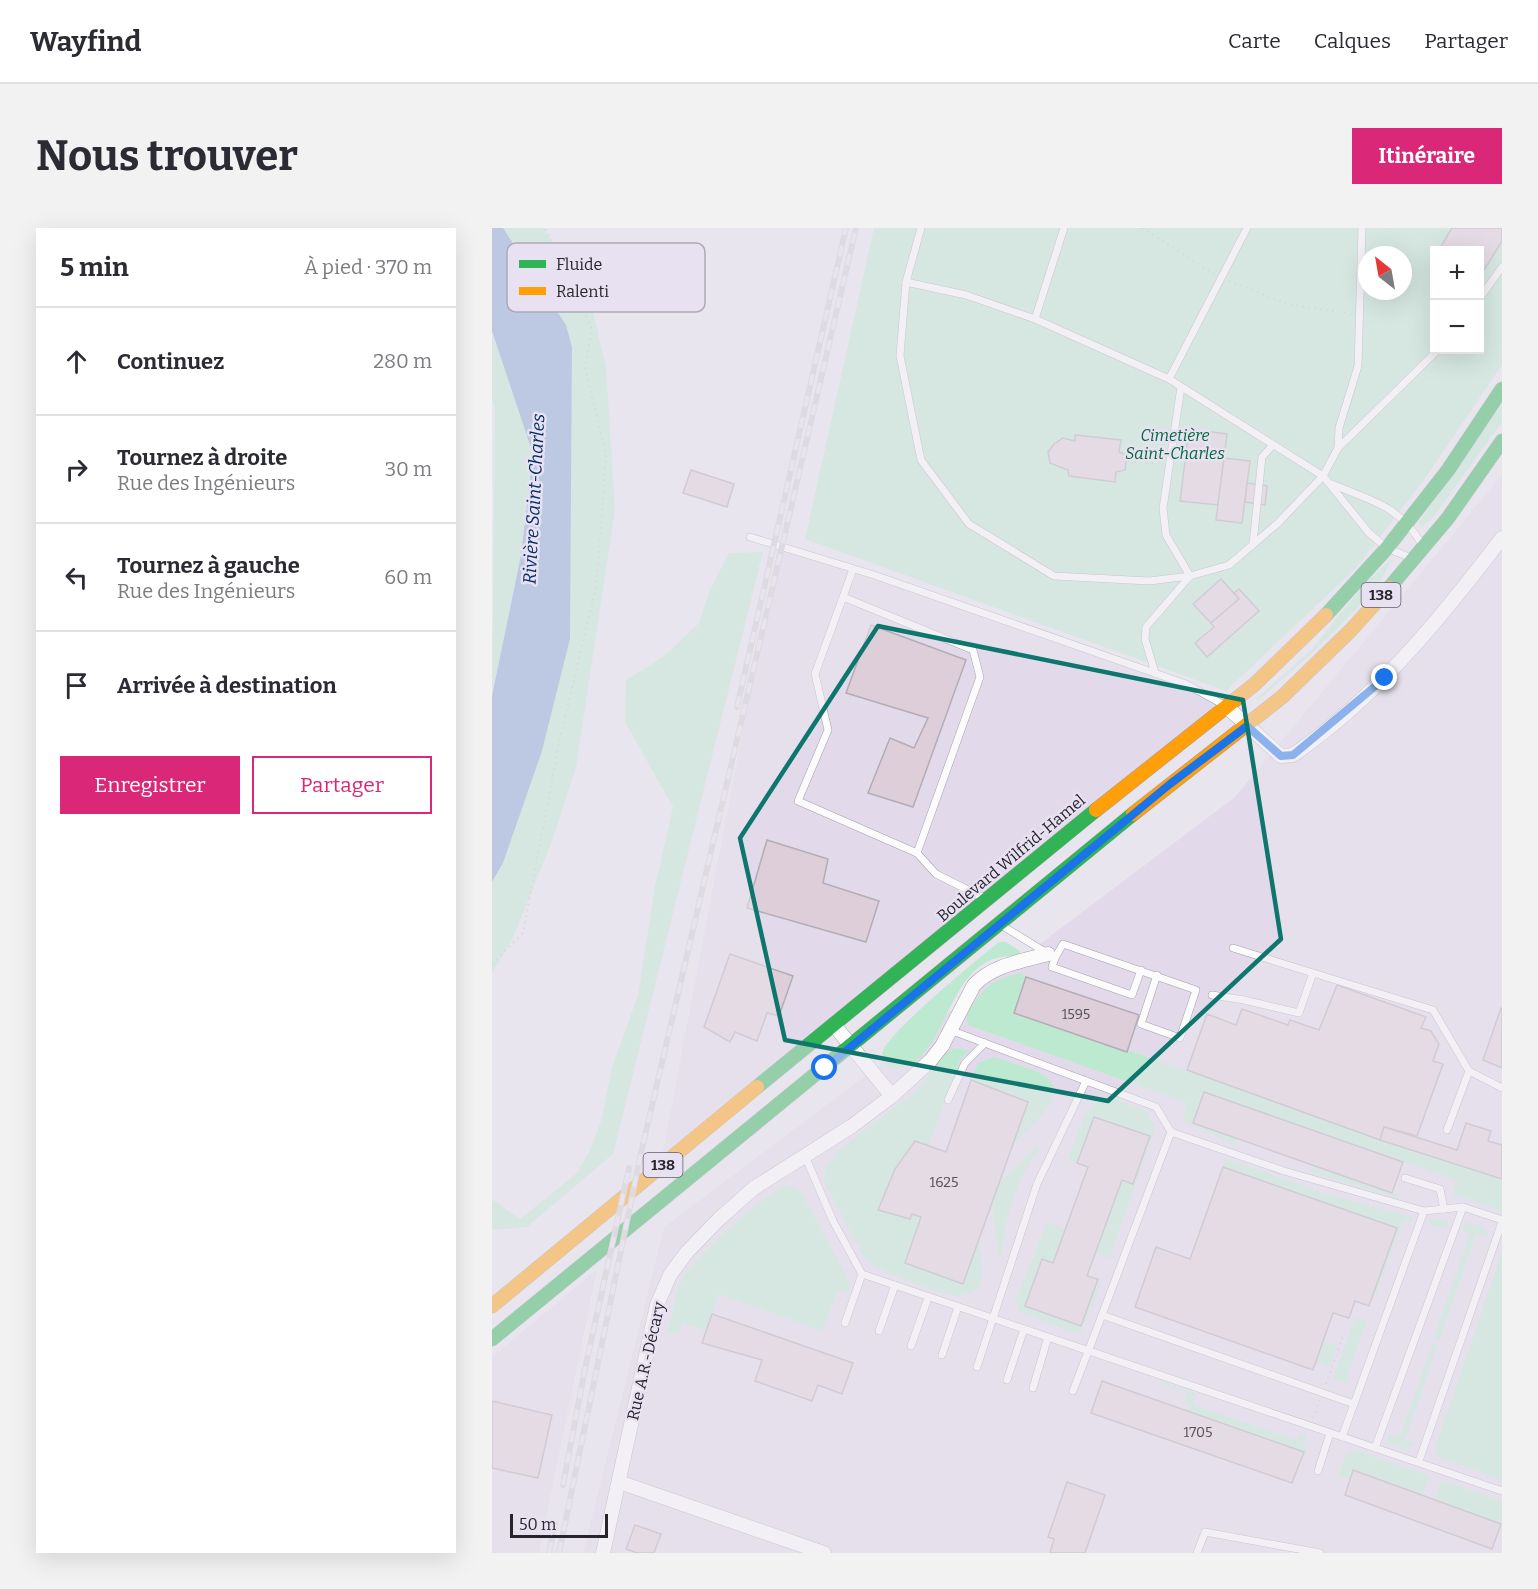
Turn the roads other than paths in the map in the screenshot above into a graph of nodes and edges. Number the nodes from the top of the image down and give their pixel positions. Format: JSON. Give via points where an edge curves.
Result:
{"nodes":[{"id":1,"x":921,"y":228,"type":"edge"},
{"id":2,"x":1065,"y":228,"type":"edge"},
{"id":3,"x":1248,"y":228,"type":"edge"},
{"id":4,"x":1362,"y":228,"type":"edge"},
{"id":5,"x":1502,"y":267,"type":"edge"},
{"id":6,"x":906,"y":282,"type":"junction"},
{"id":7,"x":1484,"y":292,"type":"edge"},
{"id":8,"x":1035,"y":319,"type":"junction"},
{"id":9,"x":1434,"y":354,"type":"edge"},
{"id":10,"x":1169,"y":379,"type":"junction"},
{"id":11,"x":1181,"y":387,"type":"junction"},
{"id":12,"x":1502,"y":389,"type":"edge"},
{"id":13,"x":1502,"y":441,"type":"edge"},
{"id":14,"x":1273,"y":445,"type":"junction"},
{"id":15,"x":1338,"y":447,"type":"junction"},
{"id":16,"x":1323,"y":476,"type":"junction"},
{"id":17,"x":1329,"y":483,"type":"junction"},
{"id":18,"x":1408,"y":523,"type":"junction"},
{"id":19,"x":750,"y":537,"type":"dead end"},
{"id":20,"x":1502,"y":537,"type":"edge"},
{"id":21,"x":1253,"y":544,"type":"junction"},
{"id":22,"x":1423,"y":546,"type":"junction"},
{"id":23,"x":1387,"y":548,"type":"junction"},
{"id":24,"x":1413,"y":559,"type":"junction"},
{"id":25,"x":853,"y":569,"type":"junction"},
{"id":26,"x":1190,"y":576,"type":"junction"},
{"id":27,"x":843,"y":597,"type":"junction"},
{"id":28,"x":1155,"y":673,"type":"junction"},
{"id":29,"x":1227,"y":707,"type":"junction"},
{"id":30,"x":1247,"y":726,"type":"junction"},
{"id":31,"x":916,"y":853,"type":"junction"},
{"id":32,"x":987,"y":899,"type":"junction"},
{"id":33,"x":999,"y":924,"type":"junction"},
{"id":34,"x":1233,"y":948,"type":"dead end"},
{"id":35,"x":1051,"y":956,"type":"junction"},
{"id":36,"x":1141,"y":970,"type":"junction"},
{"id":37,"x":1313,"y":973,"type":"junction"},
{"id":38,"x":1157,"y":975,"type":"junction"},
{"id":39,"x":1212,"y":995,"type":"dead end"},
{"id":40,"x":834,"y":1025,"type":"junction"},
{"id":41,"x":950,"y":1030,"type":"junction"},
{"id":42,"x":985,"y":1043,"type":"junction"},
{"id":43,"x":852,"y":1046,"type":"junction"},
{"id":44,"x":1469,"y":1071,"type":"junction"},
{"id":45,"x":1086,"y":1081,"type":"junction"},
{"id":46,"x":1502,"y":1088,"type":"edge"},
{"id":47,"x":892,"y":1096,"type":"junction"},
{"id":48,"x":948,"y":1100,"type":"dead end"},
{"id":49,"x":1447,"y":1130,"type":"dead end"},
{"id":50,"x":1171,"y":1131,"type":"junction"},
{"id":51,"x":805,"y":1156,"type":"junction"},
{"id":52,"x":1405,"y":1178,"type":"dead end"},
{"id":53,"x":1463,"y":1207,"type":"junction"},
{"id":54,"x":1444,"y":1209,"type":"junction"},
{"id":55,"x":1424,"y":1211,"type":"junction"},
{"id":56,"x":1502,"y":1221,"type":"edge"},
{"id":57,"x":862,"y":1275,"type":"junction"},
{"id":58,"x":895,"y":1285,"type":"junction"},
{"id":59,"x":928,"y":1298,"type":"junction"},
{"id":60,"x":492,"y":1306,"type":"edge"},
{"id":61,"x":958,"y":1307,"type":"junction"},
{"id":62,"x":1102,"y":1315,"type":"junction"},
{"id":63,"x":993,"y":1319,"type":"junction"},
{"id":64,"x":845,"y":1323,"type":"dead end"},
{"id":65,"x":1024,"y":1329,"type":"junction"},
{"id":66,"x":879,"y":1331,"type":"dead end"},
{"id":67,"x":1048,"y":1337,"type":"junction"},
{"id":68,"x":492,"y":1339,"type":"edge"},
{"id":69,"x":911,"y":1346,"type":"dead end"},
{"id":70,"x":1087,"y":1351,"type":"junction"},
{"id":71,"x":942,"y":1355,"type":"dead end"},
{"id":72,"x":978,"y":1367,"type":"dead end"},
{"id":73,"x":1007,"y":1380,"type":"dead end"},
{"id":74,"x":1033,"y":1388,"type":"dead end"},
{"id":75,"x":1073,"y":1391,"type":"dead end"},
{"id":76,"x":1354,"y":1404,"type":"junction"},
{"id":77,"x":1330,"y":1433,"type":"junction"},
{"id":78,"x":1342,"y":1437,"type":"junction"},
{"id":79,"x":1375,"y":1448,"type":"junction"},
{"id":80,"x":1419,"y":1461,"type":"junction"},
{"id":81,"x":1318,"y":1471,"type":"dead end"},
{"id":82,"x":619,"y":1482,"type":"junction"},
{"id":83,"x":1502,"y":1491,"type":"edge"},
{"id":84,"x":603,"y":1553,"type":"edge"},
{"id":85,"x":824,"y":1553,"type":"edge"},
{"id":86,"x":1197,"y":1553,"type":"edge"},
{"id":87,"x":1320,"y":1553,"type":"edge"}],
"edges":[{"from":1,"to":6,"type":"lane"},
{"from":2,"to":8,"type":"lane"},
{"from":3,"to":10,"type":"lane"},
{"from":4,"to":15,"type":"lane","via":[[1358,366],[1339,428]]},
{"from":5,"to":7,"type":"lane"},
{"from":6,"to":8,"type":"lane","via":[[966,295]]},
{"from":6,"to":26,"type":"lane","via":[[900,356],[921,460],[969,524],[1054,576],[1149,581]]},
{"from":8,"to":10,"type":"lane"},
{"from":9,"to":15,"type":"lane"},
{"from":10,"to":11,"type":"lane"},
{"from":11,"to":14,"type":"lane"},
{"from":11,"to":26,"type":"lane","via":[[1163,507],[1166,535]]},
{"from":12,"to":18,"type":"main road","name":"Boulevard Wilfrid-Hamel","number":"138"},
{"from":13,"to":22,"type":"main road","number":"138"},
{"from":14,"to":16,"type":"lane"},
{"from":14,"to":21,"type":"lane","via":[[1262,458]]},
{"from":15,"to":16,"type":"lane"},
{"from":16,"to":17,"type":"lane"},
{"from":16,"to":21,"type":"lane"},
{"from":17,"to":18,"type":"lane","via":[[1392,510]]},
{"from":17,"to":23,"type":"lane","via":[[1369,533]]},
{"from":18,"to":22,"type":"lane"},
{"from":18,"to":23,"type":"main road","name":"Boulevard Wilfrid-Hamel","number":"138"},
{"from":19,"to":25,"type":"lane"},
{"from":20,"to":30,"type":"street","via":[[1445,613],[1385,678],[1306,746],[1293,755],[1281,756]]},
{"from":21,"to":26,"type":"lane","via":[[1229,565]]},
{"from":22,"to":24,"type":"main road","number":"138"},
{"from":23,"to":24,"type":"lane"},
{"from":23,"to":29,"type":"main road","name":"Boulevard Wilfrid-Hamel","number":"138","via":[[1322,620]]},
{"from":24,"to":30,"type":"main road","number":"138","via":[[1338,641]]},
{"from":25,"to":27,"type":"lane"},
{"from":25,"to":28,"type":"lane"},
{"from":26,"to":28,"type":"lane","via":[[1146,627],[1145,639]]},
{"from":27,"to":31,"type":"lane","via":[[815,674],[828,730],[798,801]]},
{"from":27,"to":31,"type":"lane","via":[[973,650],[980,676]]},
{"from":28,"to":29,"type":"lane","via":[[1205,692]]},
{"from":29,"to":30,"type":"street"},
{"from":29,"to":32,"type":"main road","name":"Boulevard Wilfrid-Hamel","number":"138"},
{"from":30,"to":33,"type":"main road","number":"138"},
{"from":31,"to":32,"type":"lane","via":[[936,874]]},
{"from":32,"to":40,"type":"main road","name":"Boulevard Wilfrid-Hamel","number":"138"},
{"from":33,"to":35,"type":"lane"},
{"from":33,"to":43,"type":"main road","number":"138"},
{"from":34,"to":37,"type":"lane"},
{"from":35,"to":36,"type":"lane","via":[[1063,944]]},
{"from":35,"to":36,"type":"lane","via":[[1052,967],[1132,995]]},
{"from":35,"to":41,"type":"street","name":"Rue A.R.-Décary","via":[[999,968],[981,978]]},
{"from":36,"to":38,"type":"lane"},
{"from":37,"to":39,"type":"lane","via":[[1299,1013]]},
{"from":37,"to":44,"type":"lane","via":[[1433,1010]]},
{"from":38,"to":38,"type":"lane","via":[[1199,990],[1180,1038],[1141,1024]]},
{"from":40,"to":43,"type":"street"},
{"from":40,"to":60,"type":"main road","name":"Boulevard Wilfrid-Hamel","number":"138"},
{"from":41,"to":42,"type":"lane"},
{"from":41,"to":47,"type":"street","name":"Rue A.R.-Décary","via":[[930,1061]]},
{"from":42,"to":45,"type":"lane"},
{"from":42,"to":48,"type":"lane","via":[[965,1063]]},
{"from":43,"to":47,"type":"street"},
{"from":43,"to":68,"type":"main road","number":"138"},
{"from":44,"to":46,"type":"lane"},
{"from":44,"to":49,"type":"lane"},
{"from":45,"to":50,"type":"lane","via":[[1156,1107]]},
{"from":45,"to":63,"type":"lane","via":[[1037,1184]]},
{"from":47,"to":51,"type":"street","name":"Rue A.R.-Décary"},
{"from":50,"to":55,"type":"lane","via":[[1294,1174]]},
{"from":50,"to":62,"type":"lane"},
{"from":51,"to":57,"type":"lane"},
{"from":51,"to":82,"type":"street","name":"Rue A.R.-Décary","via":[[754,1188],[687,1252],[670,1275],[657,1305]]},
{"from":52,"to":54,"type":"lane","via":[[1440,1189]]},
{"from":53,"to":54,"type":"lane"},
{"from":53,"to":56,"type":"lane"},
{"from":53,"to":79,"type":"lane"},
{"from":54,"to":55,"type":"lane"},
{"from":55,"to":76,"type":"lane"},
{"from":56,"to":80,"type":"lane"},
{"from":57,"to":58,"type":"lane"},
{"from":57,"to":64,"type":"lane"},
{"from":58,"to":59,"type":"lane"},
{"from":58,"to":66,"type":"lane"},
{"from":59,"to":61,"type":"lane"},
{"from":59,"to":69,"type":"lane"},
{"from":61,"to":63,"type":"lane"},
{"from":61,"to":71,"type":"lane"},
{"from":62,"to":70,"type":"lane"},
{"from":62,"to":76,"type":"lane"},
{"from":63,"to":65,"type":"lane"},
{"from":63,"to":72,"type":"lane"},
{"from":65,"to":67,"type":"lane"},
{"from":65,"to":73,"type":"lane"},
{"from":67,"to":70,"type":"lane"},
{"from":67,"to":74,"type":"lane"},
{"from":70,"to":75,"type":"lane"},
{"from":70,"to":77,"type":"lane"},
{"from":76,"to":78,"type":"lane"},
{"from":77,"to":78,"type":"lane"},
{"from":77,"to":81,"type":"lane"},
{"from":78,"to":79,"type":"lane"},
{"from":79,"to":80,"type":"lane"},
{"from":80,"to":83,"type":"lane"},
{"from":82,"to":84,"type":"street","name":"Rue A.R.-Décary"},
{"from":82,"to":85,"type":"street"},
{"from":86,"to":87,"type":"lane","via":[[1205,1532]]}]}
